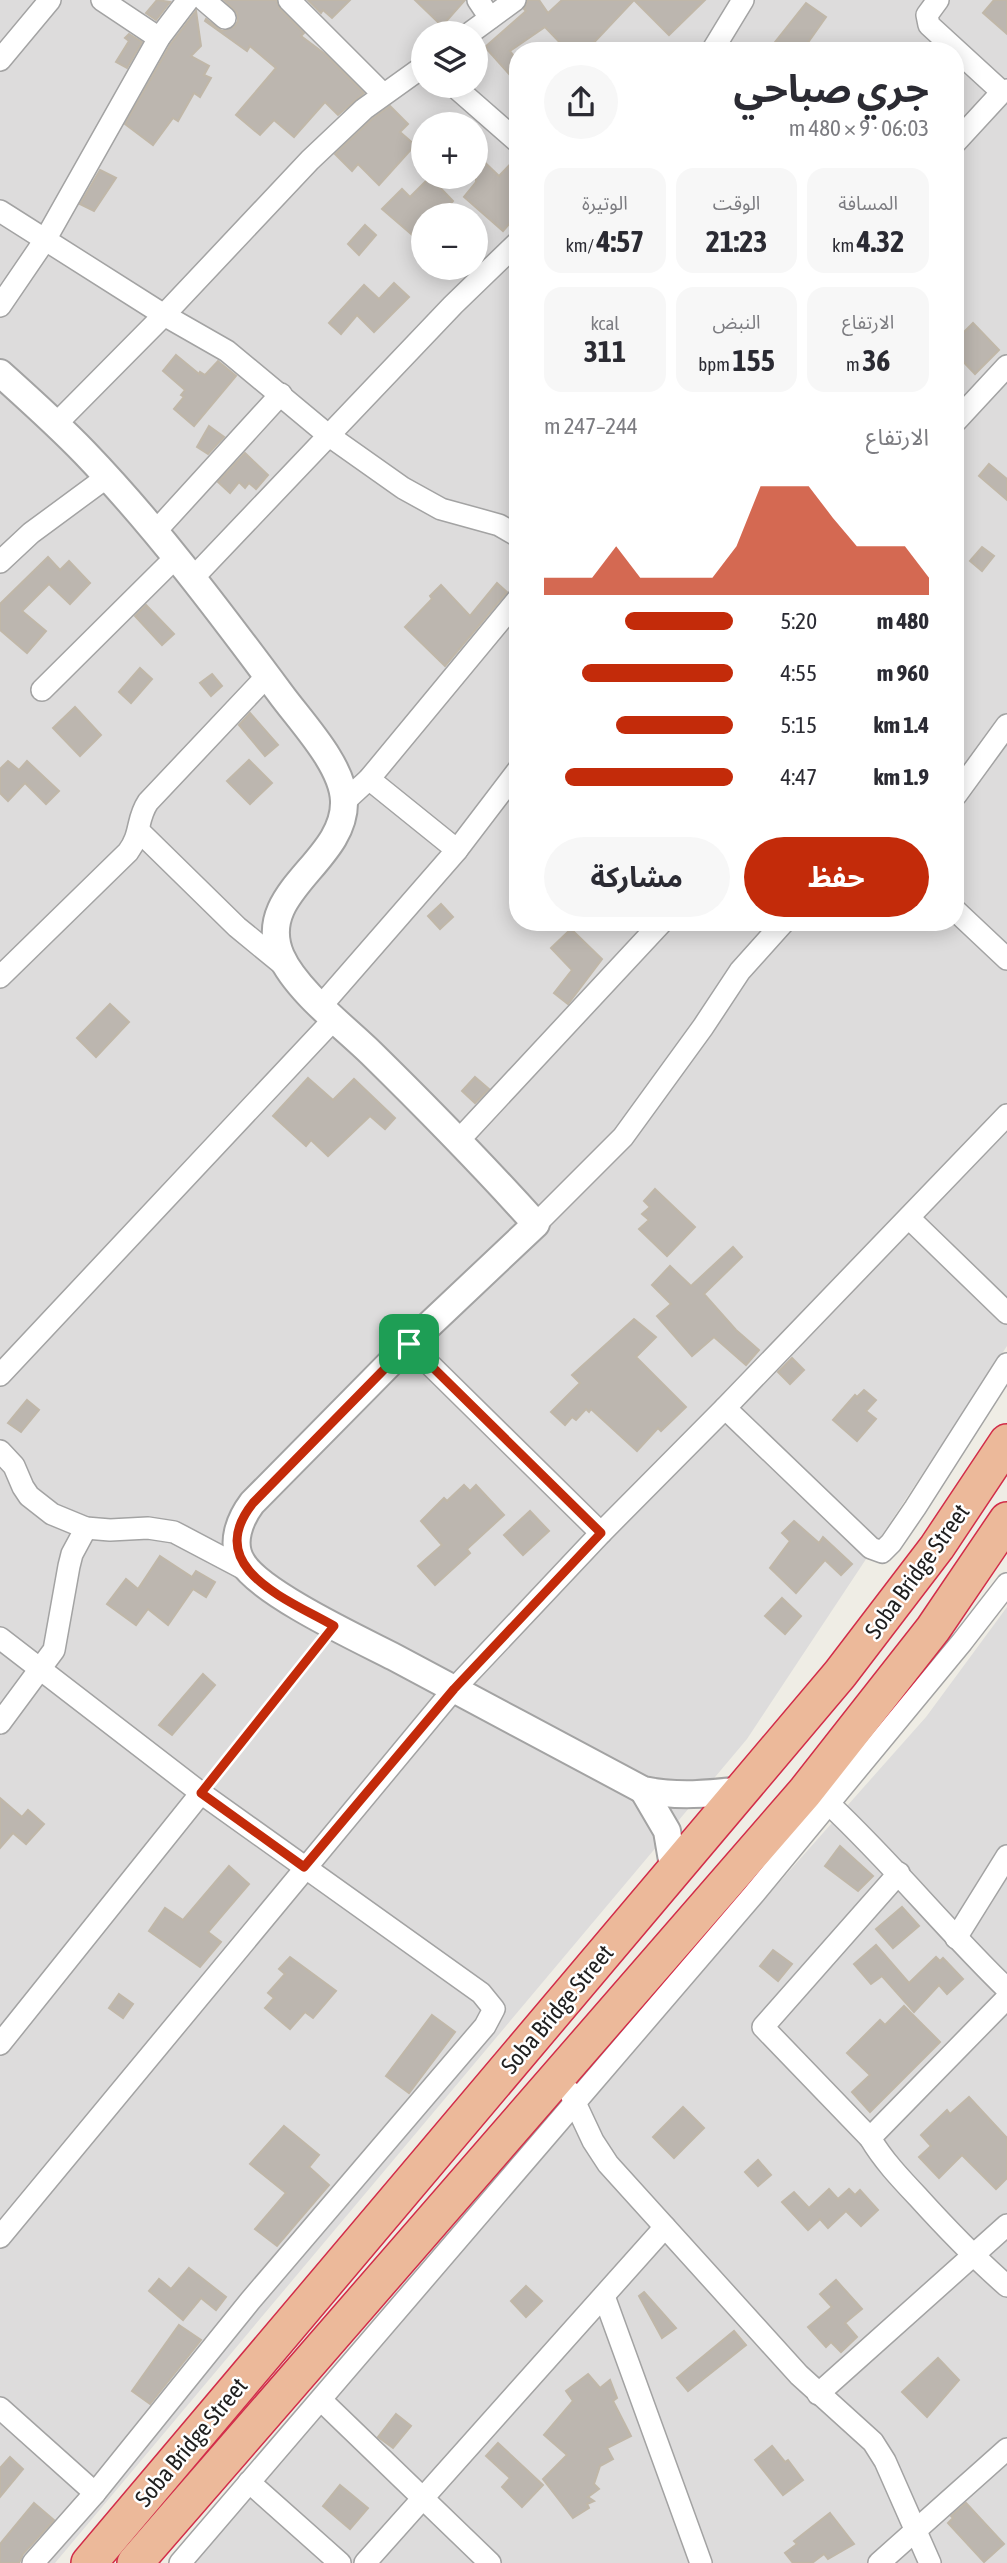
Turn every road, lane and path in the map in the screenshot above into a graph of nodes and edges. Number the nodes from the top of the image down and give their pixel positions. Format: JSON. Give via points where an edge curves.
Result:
{"nodes":[{"id":1,"x":50,"y":0,"type":"edge"},
{"id":2,"x":102,"y":0,"type":"edge"},
{"id":3,"x":188,"y":0,"type":"edge"},
{"id":4,"x":204,"y":0,"type":"edge"},
{"id":5,"x":289,"y":0,"type":"edge"},
{"id":6,"x":478,"y":0,"type":"edge"},
{"id":7,"x":515,"y":0,"type":"edge"},
{"id":8,"x":937,"y":0,"type":"edge"},
{"id":9,"x":738,"y":2,"type":"edge"},
{"id":10,"x":225,"y":18,"type":"dead end"},
{"id":11,"x":490,"y":18,"type":"junction"},
{"id":12,"x":486,"y":21,"type":"edge"},
{"id":13,"x":159,"y":38,"type":"junction"},
{"id":14,"x":717,"y":42,"type":"edge"},
{"id":15,"x":949,"y":42,"type":"edge"},
{"id":16,"x":964,"y":55,"type":"edge"},
{"id":17,"x":0,"y":60,"type":"edge"},
{"id":18,"x":411,"y":75,"type":"edge"},
{"id":19,"x":1005,"y":91,"type":"edge"},
{"id":20,"x":383,"y":94,"type":"junction"},
{"id":21,"x":468,"y":98,"type":"edge"},
{"id":22,"x":509,"y":134,"type":"edge"},
{"id":23,"x":964,"y":134,"type":"edge"},
{"id":24,"x":0,"y":211,"type":"edge"},
{"id":25,"x":45,"y":240,"type":"junction"},
{"id":26,"x":509,"y":251,"type":"edge"},
{"id":27,"x":0,"y":306,"type":"edge"},
{"id":28,"x":164,"y":315,"type":"junction"},
{"id":29,"x":1007,"y":366,"type":"edge"},
{"id":30,"x":0,"y":373,"type":"edge"},
{"id":31,"x":281,"y":394,"type":"junction"},
{"id":32,"x":964,"y":412,"type":"edge"},
{"id":33,"x":56,"y":424,"type":"junction"},
{"id":34,"x":328,"y":435,"type":"junction"},
{"id":35,"x":107,"y":477,"type":"junction"},
{"id":36,"x":509,"y":531,"type":"edge"},
{"id":37,"x":155,"y":532,"type":"junction"},
{"id":38,"x":175,"y":558,"type":"junction"},
{"id":39,"x":0,"y":562,"type":"edge"},
{"id":40,"x":192,"y":579,"type":"junction"},
{"id":41,"x":509,"y":610,"type":"edge"},
{"id":42,"x":267,"y":676,"type":"junction"},
{"id":43,"x":42,"y":690,"type":"dead end"},
{"id":44,"x":1007,"y":725,"type":"edge"},
{"id":45,"x":369,"y":779,"type":"junction"},
{"id":46,"x":509,"y":782,"type":"edge"},
{"id":47,"x":964,"y":783,"type":"edge"},
{"id":48,"x":344,"y":802,"type":"junction"},
{"id":49,"x":140,"y":832,"type":"junction"},
{"id":50,"x":457,"y":850,"type":"junction"},
{"id":51,"x":964,"y":919,"type":"edge"},
{"id":52,"x":654,"y":931,"type":"edge"},
{"id":53,"x":776,"y":931,"type":"edge"},
{"id":54,"x":1007,"y":959,"type":"edge"},
{"id":55,"x":287,"y":968,"type":"junction"},
{"id":56,"x":0,"y":976,"type":"edge"},
{"id":57,"x":328,"y":1012,"type":"junction"},
{"id":58,"x":1007,"y":1115,"type":"edge"},
{"id":59,"x":459,"y":1140,"type":"junction"},
{"id":60,"x":909,"y":1217,"type":"junction"},
{"id":61,"x":536,"y":1224,"type":"junction"},
{"id":62,"x":1007,"y":1313,"type":"edge"},
{"id":63,"x":409,"y":1344,"type":"junction"},
{"id":64,"x":1007,"y":1364,"type":"edge"},
{"id":65,"x":0,"y":1375,"type":"edge"},
{"id":66,"x":725,"y":1408,"type":"junction"},
{"id":67,"x":1007,"y":1442,"type":"edge"},
{"id":68,"x":2,"y":1456,"type":"edge"},
{"id":69,"x":1007,"y":1520,"type":"edge"},
{"id":70,"x":86,"y":1528,"type":"junction"},
{"id":71,"x":601,"y":1533,"type":"junction"},
{"id":72,"x":248,"y":1571,"type":"junction"},
{"id":73,"x":1007,"y":1584,"type":"edge"},
{"id":74,"x":334,"y":1626,"type":"junction"},
{"id":75,"x":0,"y":1638,"type":"edge"},
{"id":76,"x":41,"y":1669,"type":"junction"},
{"id":77,"x":454,"y":1689,"type":"junction"},
{"id":78,"x":0,"y":1723,"type":"edge"},
{"id":79,"x":643,"y":1790,"type":"junction"},
{"id":80,"x":743,"y":1790,"type":"junction"},
{"id":81,"x":201,"y":1793,"type":"junction"},
{"id":82,"x":830,"y":1804,"type":"junction"},
{"id":83,"x":1007,"y":1856,"type":"edge"},
{"id":84,"x":304,"y":1867,"type":"junction"},
{"id":85,"x":674,"y":1872,"type":"junction"},
{"id":86,"x":900,"y":1873,"type":"junction"},
{"id":87,"x":956,"y":1938,"type":"junction"},
{"id":88,"x":1007,"y":1989,"type":"edge"},
{"id":89,"x":1007,"y":1998,"type":"edge"},
{"id":90,"x":0,"y":2044,"type":"edge"},
{"id":91,"x":568,"y":2088,"type":"junction"},
{"id":92,"x":870,"y":2138,"type":"junction"},
{"id":93,"x":1007,"y":2225,"type":"edge"},
{"id":94,"x":665,"y":2227,"type":"junction"},
{"id":95,"x":0,"y":2237,"type":"edge"},
{"id":96,"x":972,"y":2255,"type":"junction"},
{"id":97,"x":1007,"y":2286,"type":"edge"},
{"id":98,"x":604,"y":2296,"type":"junction"},
{"id":99,"x":818,"y":2394,"type":"junction"},
{"id":100,"x":321,"y":2400,"type":"junction"},
{"id":101,"x":0,"y":2409,"type":"edge"},
{"id":102,"x":1007,"y":2449,"type":"edge"},
{"id":103,"x":248,"y":2482,"type":"junction"},
{"id":104,"x":95,"y":2493,"type":"junction"},
{"id":105,"x":421,"y":2499,"type":"junction"},
{"id":106,"x":914,"y":2531,"type":"junction"},
{"id":107,"x":33,"y":2563,"type":"edge"},
{"id":108,"x":89,"y":2563,"type":"edge"},
{"id":109,"x":135,"y":2563,"type":"edge"},
{"id":110,"x":180,"y":2563,"type":"edge"},
{"id":111,"x":340,"y":2563,"type":"edge"},
{"id":112,"x":365,"y":2563,"type":"edge"},
{"id":113,"x":489,"y":2563,"type":"edge"},
{"id":114,"x":701,"y":2563,"type":"edge"},
{"id":115,"x":879,"y":2563,"type":"edge"},
{"id":116,"x":930,"y":2563,"type":"edge"}],
"edges":[{"from":1,"to":17,"type":"street"},
{"from":2,"to":13,"type":"street"},
{"from":3,"to":13,"type":"street"},
{"from":4,"to":10,"type":"street"},
{"from":5,"to":20,"type":"street"},
{"from":6,"to":11,"type":"street"},
{"from":7,"to":11,"type":"street"},
{"from":8,"to":15,"type":"street","via":[[927,15],[929,25]]},
{"from":9,"to":14,"type":"street"},
{"from":11,"to":12,"type":"street"},
{"from":13,"to":25,"type":"street"},
{"from":16,"to":19,"type":"street"},
{"from":18,"to":20,"type":"street"},
{"from":19,"to":23,"type":"street"},
{"from":20,"to":28,"type":"street","via":[[310,160]]},
{"from":21,"to":22,"type":"street"},
{"from":24,"to":25,"type":"street"},
{"from":25,"to":27,"type":"street"},
{"from":25,"to":28,"type":"street"},
{"from":26,"to":34,"type":"street"},
{"from":28,"to":31,"type":"street","via":[[227,351]]},
{"from":28,"to":33,"type":"street"},
{"from":29,"to":32,"type":"street"},
{"from":30,"to":33,"type":"street"},
{"from":31,"to":34,"type":"street"},
{"from":31,"to":37,"type":"street"},
{"from":33,"to":35,"type":"street"},
{"from":34,"to":36,"type":"street","via":[[441,509]]},
{"from":34,"to":40,"type":"street"},
{"from":35,"to":37,"type":"street"},
{"from":35,"to":39,"type":"street"},
{"from":37,"to":38,"type":"street"},
{"from":38,"to":40,"type":"street"},
{"from":38,"to":43,"type":"street"},
{"from":40,"to":42,"type":"street"},
{"from":41,"to":45,"type":"street"},
{"from":42,"to":48,"type":"street","via":[[331,763]]},
{"from":42,"to":49,"type":"street","via":[[148,802],[142,810]]},
{"from":44,"to":47,"type":"street"},
{"from":45,"to":48,"type":"street"},
{"from":45,"to":50,"type":"street"},
{"from":46,"to":50,"type":"street"},
{"from":48,"to":55,"type":"street","via":[[335,836],[284,903],[276,921],[275,939]]},
{"from":49,"to":55,"type":"street","via":[[237,927]]},
{"from":49,"to":56,"type":"street","via":[[128,852]]},
{"from":50,"to":57,"type":"street"},
{"from":51,"to":54,"type":"street"},
{"from":52,"to":59,"type":"street"},
{"from":53,"to":61,"type":"street","via":[[740,971],[623,1137]]},
{"from":55,"to":57,"type":"street"},
{"from":57,"to":59,"type":"street"},
{"from":57,"to":65,"type":"street"},
{"from":58,"to":60,"type":"street"},
{"from":59,"to":61,"type":"street"},
{"from":60,"to":62,"type":"street"},
{"from":60,"to":66,"type":"street"},
{"from":61,"to":63,"type":"street"},
{"from":63,"to":71,"type":"street"},
{"from":63,"to":72,"type":"street","via":[[247,1510],[236,1539]]},
{"from":64,"to":66,"type":"street","via":[[882,1552],[871,1548]]},
{"from":66,"to":71,"type":"street"},
{"from":67,"to":80,"type":"highway","name":"Soba Bridge Street","via":[[911,1583]]},
{"from":68,"to":70,"type":"street","via":[[14,1466],[35,1503]]},
{"from":69,"to":91,"type":"highway","name":"Soba Bridge Street","via":[[933,1629]]},
{"from":70,"to":72,"type":"street","via":[[161,1528]]},
{"from":70,"to":76,"type":"street","via":[[72,1554],[54,1650]]},
{"from":71,"to":77,"type":"street"},
{"from":72,"to":74,"type":"street"},
{"from":73,"to":82,"type":"street"},
{"from":74,"to":77,"type":"street"},
{"from":74,"to":81,"type":"path"},
{"from":75,"to":76,"type":"street"},
{"from":76,"to":78,"type":"street"},
{"from":76,"to":81,"type":"street"},
{"from":77,"to":79,"type":"street"},
{"from":77,"to":84,"type":"street"},
{"from":79,"to":80,"type":"street","via":[[691,1795]]},
{"from":79,"to":85,"type":"street","via":[[667,1831]]},
{"from":80,"to":85,"type":"highway","name":"Soba Bridge Street"},
{"from":81,"to":84,"type":"street"},
{"from":81,"to":90,"type":"street"},
{"from":82,"to":86,"type":"street"},
{"from":82,"to":91,"type":"street"},
{"from":83,"to":87,"type":"street"},
{"from":84,"to":95,"type":"street"},
{"from":84,"to":104,"type":"street","via":[[481,1993],[494,2009],[485,2026],[250,2301]]},
{"from":85,"to":108,"type":"highway","name":"Soba Bridge Street"},
{"from":86,"to":87,"type":"street"},
{"from":86,"to":92,"type":"street","via":[[763,2027]]},
{"from":87,"to":88,"type":"street"},
{"from":89,"to":92,"type":"street"},
{"from":91,"to":94,"type":"street","via":[[608,2164]]},
{"from":91,"to":100,"type":"street"},
{"from":91,"to":109,"type":"highway","name":"Soba Bridge Street"},
{"from":92,"to":96,"type":"street","via":[[881,2157]]},
{"from":93,"to":96,"type":"street"},
{"from":94,"to":98,"type":"street"},
{"from":94,"to":99,"type":"street"},
{"from":96,"to":97,"type":"street"},
{"from":96,"to":99,"type":"street"},
{"from":98,"to":105,"type":"street"},
{"from":98,"to":114,"type":"street"},
{"from":99,"to":106,"type":"street","via":[[873,2442]]},
{"from":100,"to":103,"type":"street"},
{"from":100,"to":105,"type":"street"},
{"from":101,"to":104,"type":"street"},
{"from":102,"to":106,"type":"street"},
{"from":103,"to":110,"type":"street"},
{"from":103,"to":111,"type":"street"},
{"from":104,"to":107,"type":"street"},
{"from":105,"to":112,"type":"street"},
{"from":105,"to":113,"type":"street"},
{"from":106,"to":115,"type":"street"},
{"from":106,"to":116,"type":"street"}]}
